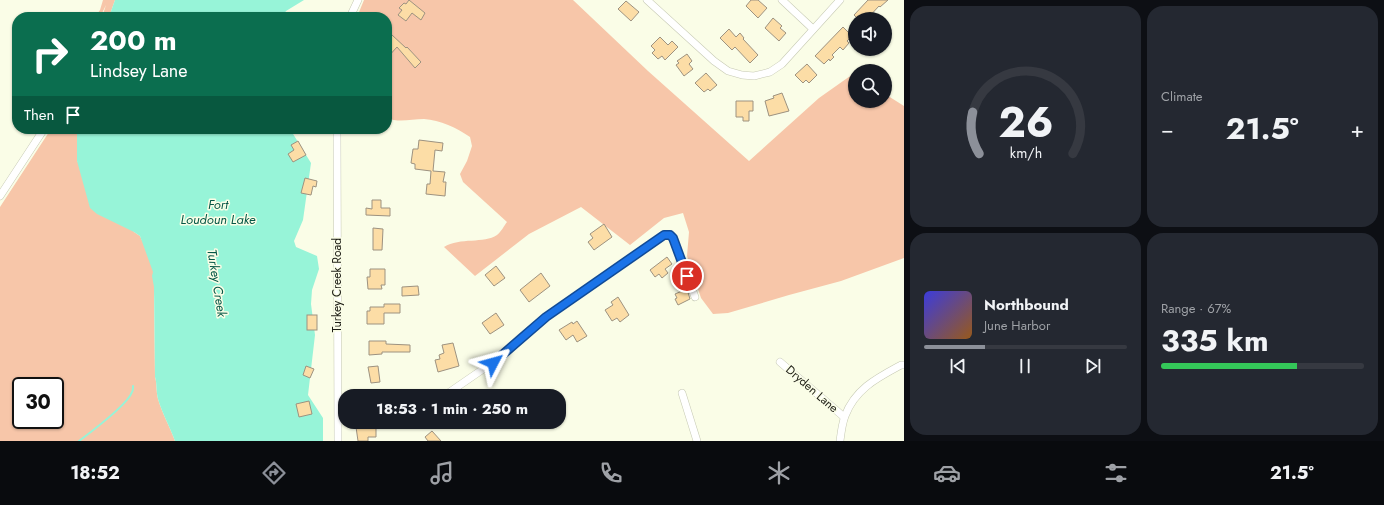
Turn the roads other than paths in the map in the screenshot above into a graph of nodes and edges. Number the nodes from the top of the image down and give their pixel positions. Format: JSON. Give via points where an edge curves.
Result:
{"nodes":[{"id":1,"x":358,"y":0,"type":"edge"},
{"id":2,"x":647,"y":0,"type":"edge"},
{"id":3,"x":782,"y":0,"type":"edge"},
{"id":4,"x":840,"y":0,"type":"edge"},
{"id":5,"x":352,"y":12,"type":"edge"},
{"id":6,"x":813,"y":29,"type":"junction"},
{"id":7,"x":41,"y":134,"type":"edge"},
{"id":8,"x":337,"y":134,"type":"edge"},
{"id":9,"x":0,"y":196,"type":"edge"},
{"id":10,"x":695,"y":297,"type":"dead end"},
{"id":11,"x":780,"y":362,"type":"dead end"},
{"id":12,"x":904,"y":364,"type":"edge"},
{"id":13,"x":340,"y":389,"type":"edge"},
{"id":14,"x":454,"y":389,"type":"edge"},
{"id":15,"x":682,"y":393,"type":"dead end"},
{"id":16,"x":844,"y":417,"type":"junction"},
{"id":17,"x":339,"y":429,"type":"edge"},
{"id":18,"x":338,"y":441,"type":"edge"},
{"id":19,"x":697,"y":441,"type":"edge"},
{"id":20,"x":840,"y":441,"type":"edge"}],
"edges":[{"from":1,"to":5,"type":"street"},
{"from":2,"to":6,"type":"street","via":[[714,61],[728,71],[742,75],[754,76],[770,72],[782,64]]},
{"from":3,"to":6,"type":"street"},
{"from":4,"to":6,"type":"street"},
{"from":7,"to":9,"type":"street"},
{"from":8,"to":13,"type":"street","name":"Turkey Creek Road","via":[[336,336]]},
{"from":10,"to":14,"type":"street","via":[[673,238],[664,235],[546,317],[502,356]]},
{"from":11,"to":16,"type":"street","name":"Dryden Lane"},
{"from":12,"to":16,"type":"street","via":[[872,381],[854,398]]},
{"from":15,"to":19,"type":"street"},
{"from":16,"to":20,"type":"street"},
{"from":17,"to":18,"type":"street","name":"Turkey Creek Road"}]}
